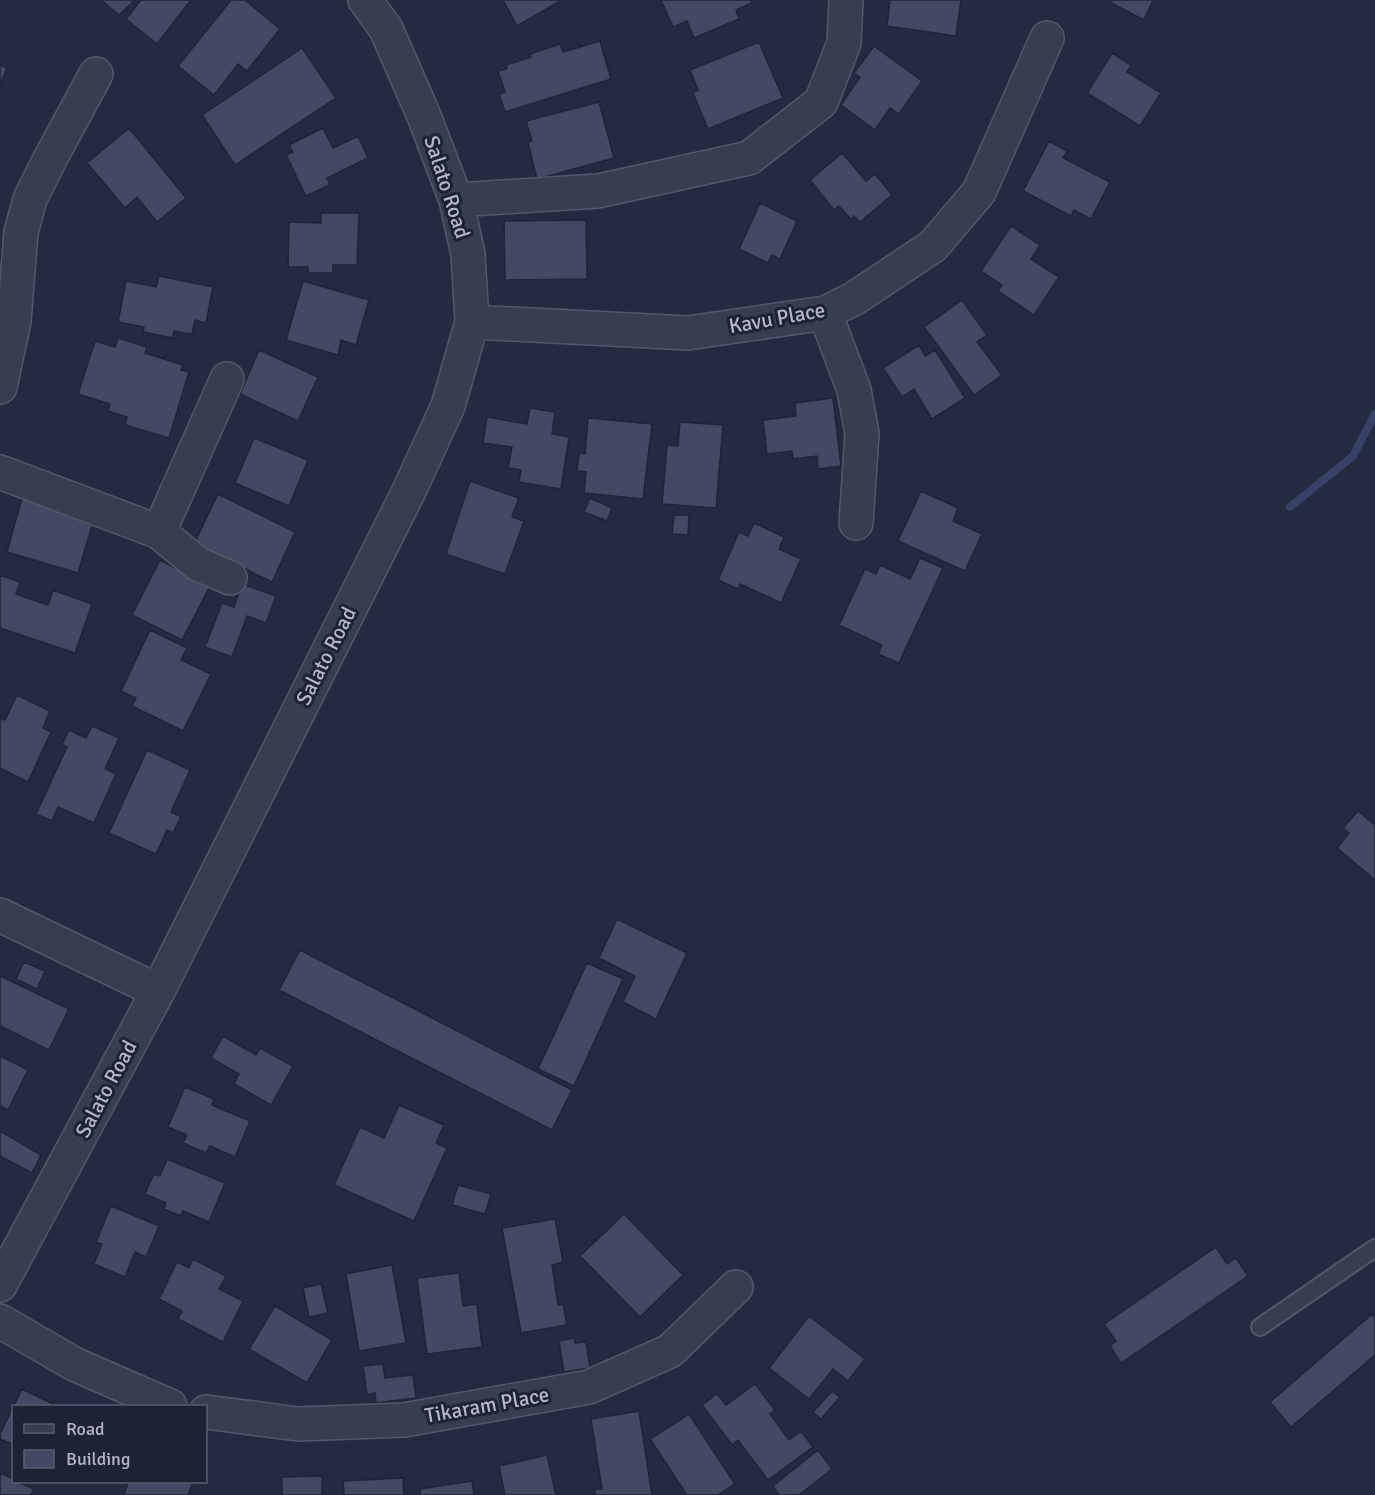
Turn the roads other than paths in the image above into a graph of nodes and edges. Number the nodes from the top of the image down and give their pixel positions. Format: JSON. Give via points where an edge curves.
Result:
{"nodes":[{"id":1,"x":366,"y":0,"type":"edge"},
{"id":2,"x":846,"y":0,"type":"edge"},
{"id":3,"x":1047,"y":38,"type":"dead end"},
{"id":4,"x":96,"y":74,"type":"dead end"},
{"id":5,"x":456,"y":200,"type":"junction"},
{"id":6,"x":825,"y":313,"type":"junction"},
{"id":7,"x":472,"y":322,"type":"junction"},
{"id":8,"x":227,"y":380,"type":"dead end"},
{"id":9,"x":0,"y":387,"type":"edge"},
{"id":10,"x":0,"y":472,"type":"edge"},
{"id":11,"x":856,"y":523,"type":"dead end"},
{"id":12,"x":159,"y":532,"type":"junction"},
{"id":13,"x":230,"y":578,"type":"dead end"},
{"id":14,"x":0,"y":915,"type":"edge"},
{"id":15,"x":158,"y":990,"type":"junction"},
{"id":16,"x":1375,"y":1248,"type":"edge"},
{"id":17,"x":0,"y":1285,"type":"edge"},
{"id":18,"x":736,"y":1287,"type":"dead end"},
{"id":19,"x":0,"y":1321,"type":"edge"},
{"id":20,"x":1260,"y":1328,"type":"dead end"},
{"id":21,"x":166,"y":1405,"type":"edge"},
{"id":22,"x":207,"y":1412,"type":"edge"}],
"edges":[{"from":1,"to":5,"type":"street","name":"Salato Road","via":[[386,28]]},
{"from":2,"to":5,"type":"street","via":[[844,43],[821,102],[749,158],[598,190]]},
{"from":3,"to":6,"type":"street","name":"Kavu Place","via":[[979,192],[933,246],[855,298]]},
{"from":4,"to":9,"type":"street","via":[[30,199],[21,232],[14,321]]},
{"from":5,"to":7,"type":"street","name":"Salato Road","via":[[468,254]]},
{"from":6,"to":7,"type":"street","name":"Kavu Place","via":[[688,333]]},
{"from":6,"to":11,"type":"street","via":[[854,390],[862,433]]},
{"from":7,"to":15,"type":"street","name":"Salato Road","via":[[448,406],[418,471]]},
{"from":8,"to":12,"type":"street"},
{"from":10,"to":12,"type":"street"},
{"from":12,"to":13,"type":"street","via":[[198,564]]},
{"from":14,"to":15,"type":"street"},
{"from":15,"to":17,"type":"street","name":"Salato Road"},
{"from":16,"to":20,"type":"lane"},
{"from":18,"to":22,"type":"street","name":"Tikaram Place","via":[[670,1352],[590,1387],[404,1420],[298,1424]]},
{"from":19,"to":21,"type":"street","via":[[74,1364]]}]}
